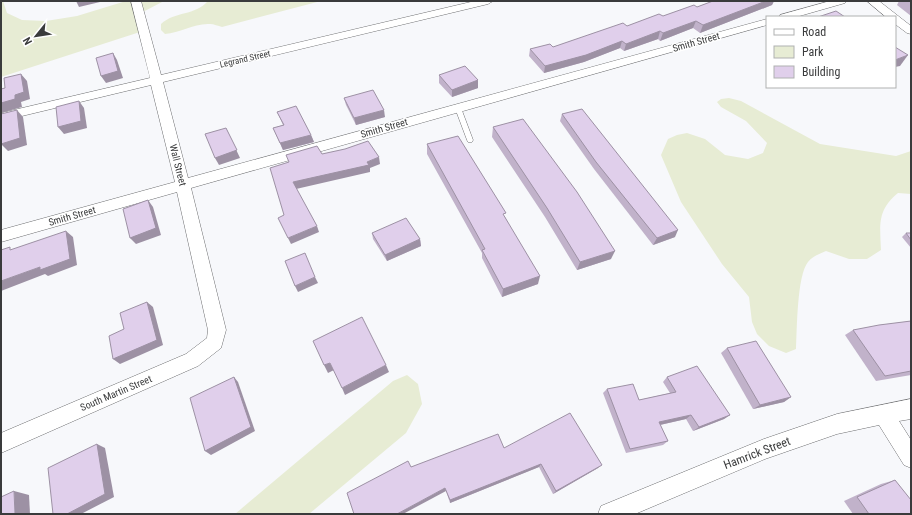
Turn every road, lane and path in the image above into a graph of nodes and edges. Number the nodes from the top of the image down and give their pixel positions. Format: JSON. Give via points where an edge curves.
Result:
{"nodes":[{"id":1,"x":136,"y":1,"type":"edge"},
{"id":2,"x":488,"y":1,"type":"edge"},
{"id":3,"x":841,"y":1,"type":"edge"},
{"id":4,"x":872,"y":1,"type":"edge"},
{"id":5,"x":788,"y":16,"type":"edge"},
{"id":6,"x":891,"y":16,"type":"edge"},
{"id":7,"x":896,"y":20,"type":"edge"},
{"id":8,"x":766,"y":22,"type":"edge"},
{"id":9,"x":911,"y":31,"type":"edge"},
{"id":10,"x":156,"y":80,"type":"junction"},
{"id":11,"x":458,"y":108,"type":"junction"},
{"id":12,"x":1,"y":117,"type":"edge"},
{"id":13,"x":470,"y":140,"type":"dead end"},
{"id":14,"x":183,"y":185,"type":"junction"},
{"id":15,"x":1,"y":236,"type":"edge"},
{"id":16,"x":217,"y":330,"type":"joint"},
{"id":17,"x":911,"y":409,"type":"edge"},
{"id":18,"x":883,"y":414,"type":"junction"},
{"id":19,"x":1,"y":443,"type":"edge"},
{"id":20,"x":911,"y":458,"type":"edge"},
{"id":21,"x":609,"y":514,"type":"edge"}],
"edges":[{"from":1,"to":10,"type":"street","name":"Wall Street"},
{"from":2,"to":10,"type":"street","name":"Legrand Street"},
{"from":3,"to":5,"type":"street"},
{"from":4,"to":6,"type":"street"},
{"from":7,"to":9,"type":"street"},
{"from":8,"to":11,"type":"street","name":"Smith Street"},
{"from":10,"to":12,"type":"street","name":"Legrand Street"},
{"from":10,"to":14,"type":"street","name":"Wall Street"},
{"from":11,"to":13,"type":"lane"},
{"from":11,"to":14,"type":"street","name":"Smith Street"},
{"from":14,"to":15,"type":"street","name":"Smith Street"},
{"from":14,"to":16,"type":"street","name":"Wall Street"},
{"from":16,"to":19,"type":"street","name":"South Martin Street","via":[[215,342],[192,360]]},
{"from":17,"to":18,"type":"street","name":"Hamrick Street"},
{"from":18,"to":20,"type":"street"},
{"from":18,"to":21,"type":"street","name":"Hamrick Street","via":[[837,424],[764,449]]}]}
